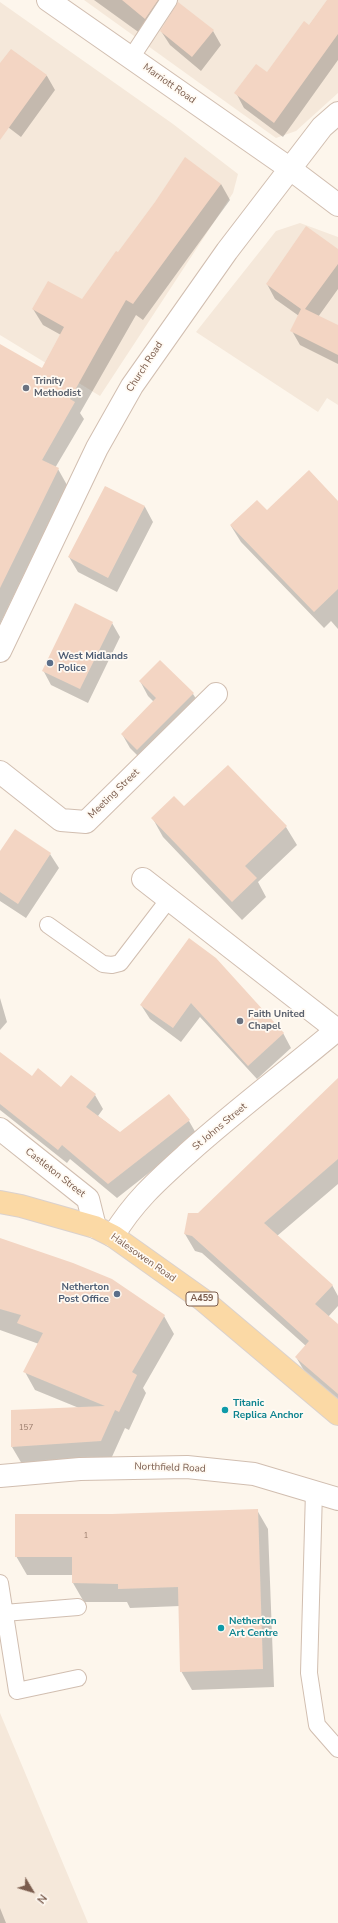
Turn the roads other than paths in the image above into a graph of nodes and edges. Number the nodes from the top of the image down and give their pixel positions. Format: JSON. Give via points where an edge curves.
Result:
{"nodes":[{"id":1,"x":48,"y":0,"type":"edge"},
{"id":2,"x":169,"y":0,"type":"edge"},
{"id":3,"x":131,"y":58,"type":"junction"},
{"id":4,"x":338,"y":113,"type":"edge"},
{"id":5,"x":289,"y":168,"type":"junction"},
{"id":6,"x":338,"y":205,"type":"edge"},
{"id":7,"x":0,"y":651,"type":"edge"},
{"id":8,"x":216,"y":694,"type":"dead end"},
{"id":9,"x":0,"y":772,"type":"edge"},
{"id":10,"x":143,"y":879,"type":"dead end"},
{"id":11,"x":170,"y":899,"type":"junction"},
{"id":12,"x":48,"y":925,"type":"dead end"},
{"id":13,"x":337,"y":1030,"type":"edge"},
{"id":14,"x":0,"y":1129,"type":"edge"},
{"id":15,"x":0,"y":1202,"type":"edge"},
{"id":16,"x":104,"y":1232,"type":"junction"},
{"id":17,"x":338,"y":1414,"type":"edge"},
{"id":18,"x":0,"y":1476,"type":"edge"},
{"id":19,"x":314,"y":1491,"type":"junction"},
{"id":20,"x":338,"y":1498,"type":"edge"},
{"id":21,"x":0,"y":1583,"type":"edge"},
{"id":22,"x":78,"y":1607,"type":"dead end"},
{"id":23,"x":4,"y":1613,"type":"junction"},
{"id":24,"x":78,"y":1678,"type":"dead end"},
{"id":25,"x":338,"y":1749,"type":"edge"}],
"edges":[{"from":1,"to":3,"type":"street","name":"Marriott Road"},
{"from":2,"to":3,"type":"lane"},
{"from":3,"to":5,"type":"street","name":"Marriott Road"},
{"from":4,"to":5,"type":"street","name":"Church Road","via":[[322,127]]},
{"from":5,"to":6,"type":"street","name":"Marriott Road"},
{"from":5,"to":7,"type":"street","name":"Church Road","via":[[226,251],[132,386],[97,448]]},
{"from":8,"to":9,"type":"street","name":"Meeting Street","via":[[86,822],[61,820]]},
{"from":10,"to":11,"type":"street"},
{"from":11,"to":12,"type":"lane","via":[[120,963],[112,965],[103,964]]},
{"from":11,"to":13,"type":"street"},
{"from":13,"to":16,"type":"street","name":"St Johns Street","via":[[210,1134]]},
{"from":14,"to":16,"type":"street","name":"Castleton Street","via":[[88,1199]]},
{"from":15,"to":16,"type":"main road","name":"Halesowen Road","number":"A459"},
{"from":16,"to":17,"type":"main road","name":"Halesowen Road","number":"A459","via":[[203,1300]]},
{"from":18,"to":19,"type":"street","name":"Northfield Road","via":[[80,1469],[186,1467],[254,1474]]},
{"from":19,"to":20,"type":"street","name":"Northfield Road"},
{"from":19,"to":25,"type":"lane","via":[[309,1673],[317,1726]]},
{"from":21,"to":23,"type":"lane"},
{"from":22,"to":23,"type":"lane"},
{"from":23,"to":24,"type":"lane","via":[[17,1691]]}]}
